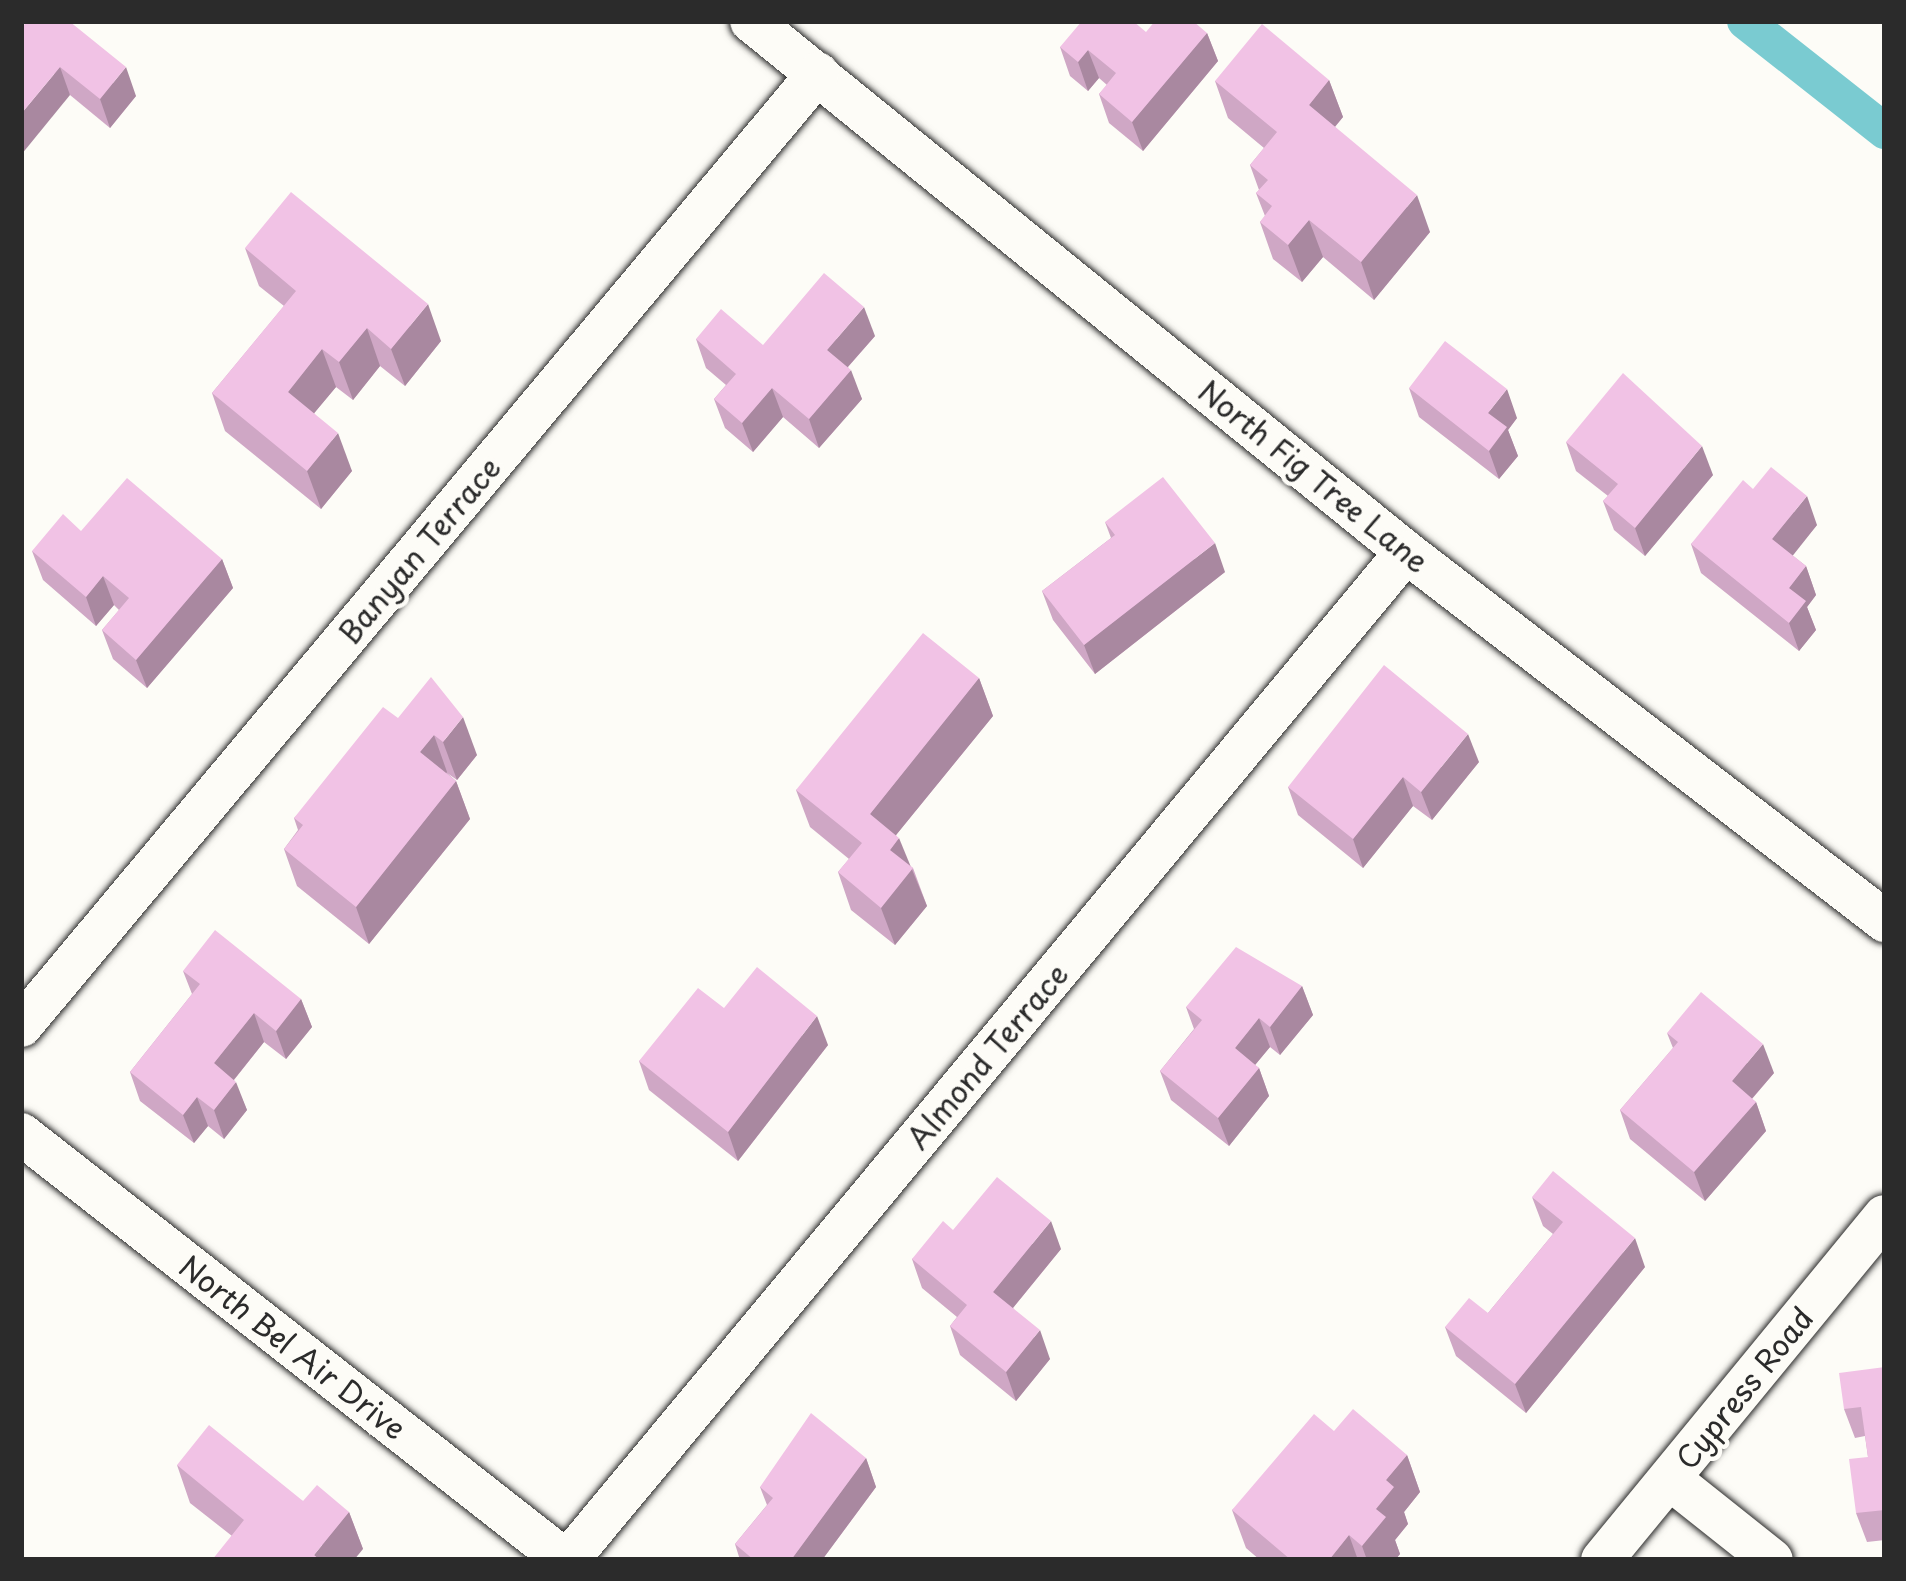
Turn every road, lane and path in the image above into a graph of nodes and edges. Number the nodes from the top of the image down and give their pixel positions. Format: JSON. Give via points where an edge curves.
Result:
{"nodes":[{"id":1,"x":751,"y":21,"type":"edge"},
{"id":2,"x":818,"y":73,"type":"junction"},
{"id":3,"x":1406,"y":552,"type":"junction"},
{"id":4,"x":1885,"y":921,"type":"edge"},
{"id":5,"x":21,"y":1026,"type":"edge"},
{"id":6,"x":21,"y":1133,"type":"edge"},
{"id":7,"x":1885,"y":1216,"type":"edge"},
{"id":8,"x":1670,"y":1478,"type":"junction"},
{"id":9,"x":566,"y":1560,"type":"edge"},
{"id":10,"x":1602,"y":1560,"type":"edge"},
{"id":11,"x":1772,"y":1560,"type":"edge"}],
"edges":[{"from":1,"to":2,"type":"street","name":"North Fig Tree Lane"},
{"from":2,"to":3,"type":"street","name":"North Fig Tree Lane"},
{"from":2,"to":5,"type":"street","name":"Banyan Terrace"},
{"from":3,"to":4,"type":"street","name":"North Fig Tree Lane"},
{"from":3,"to":9,"type":"street","name":"Almond Terrace"},
{"from":6,"to":9,"type":"street","name":"North Bel Air Drive"},
{"from":7,"to":8,"type":"street","name":"Cypress Road"},
{"from":8,"to":10,"type":"street","name":"Cypress Road"},
{"from":8,"to":11,"type":"street"}]}
